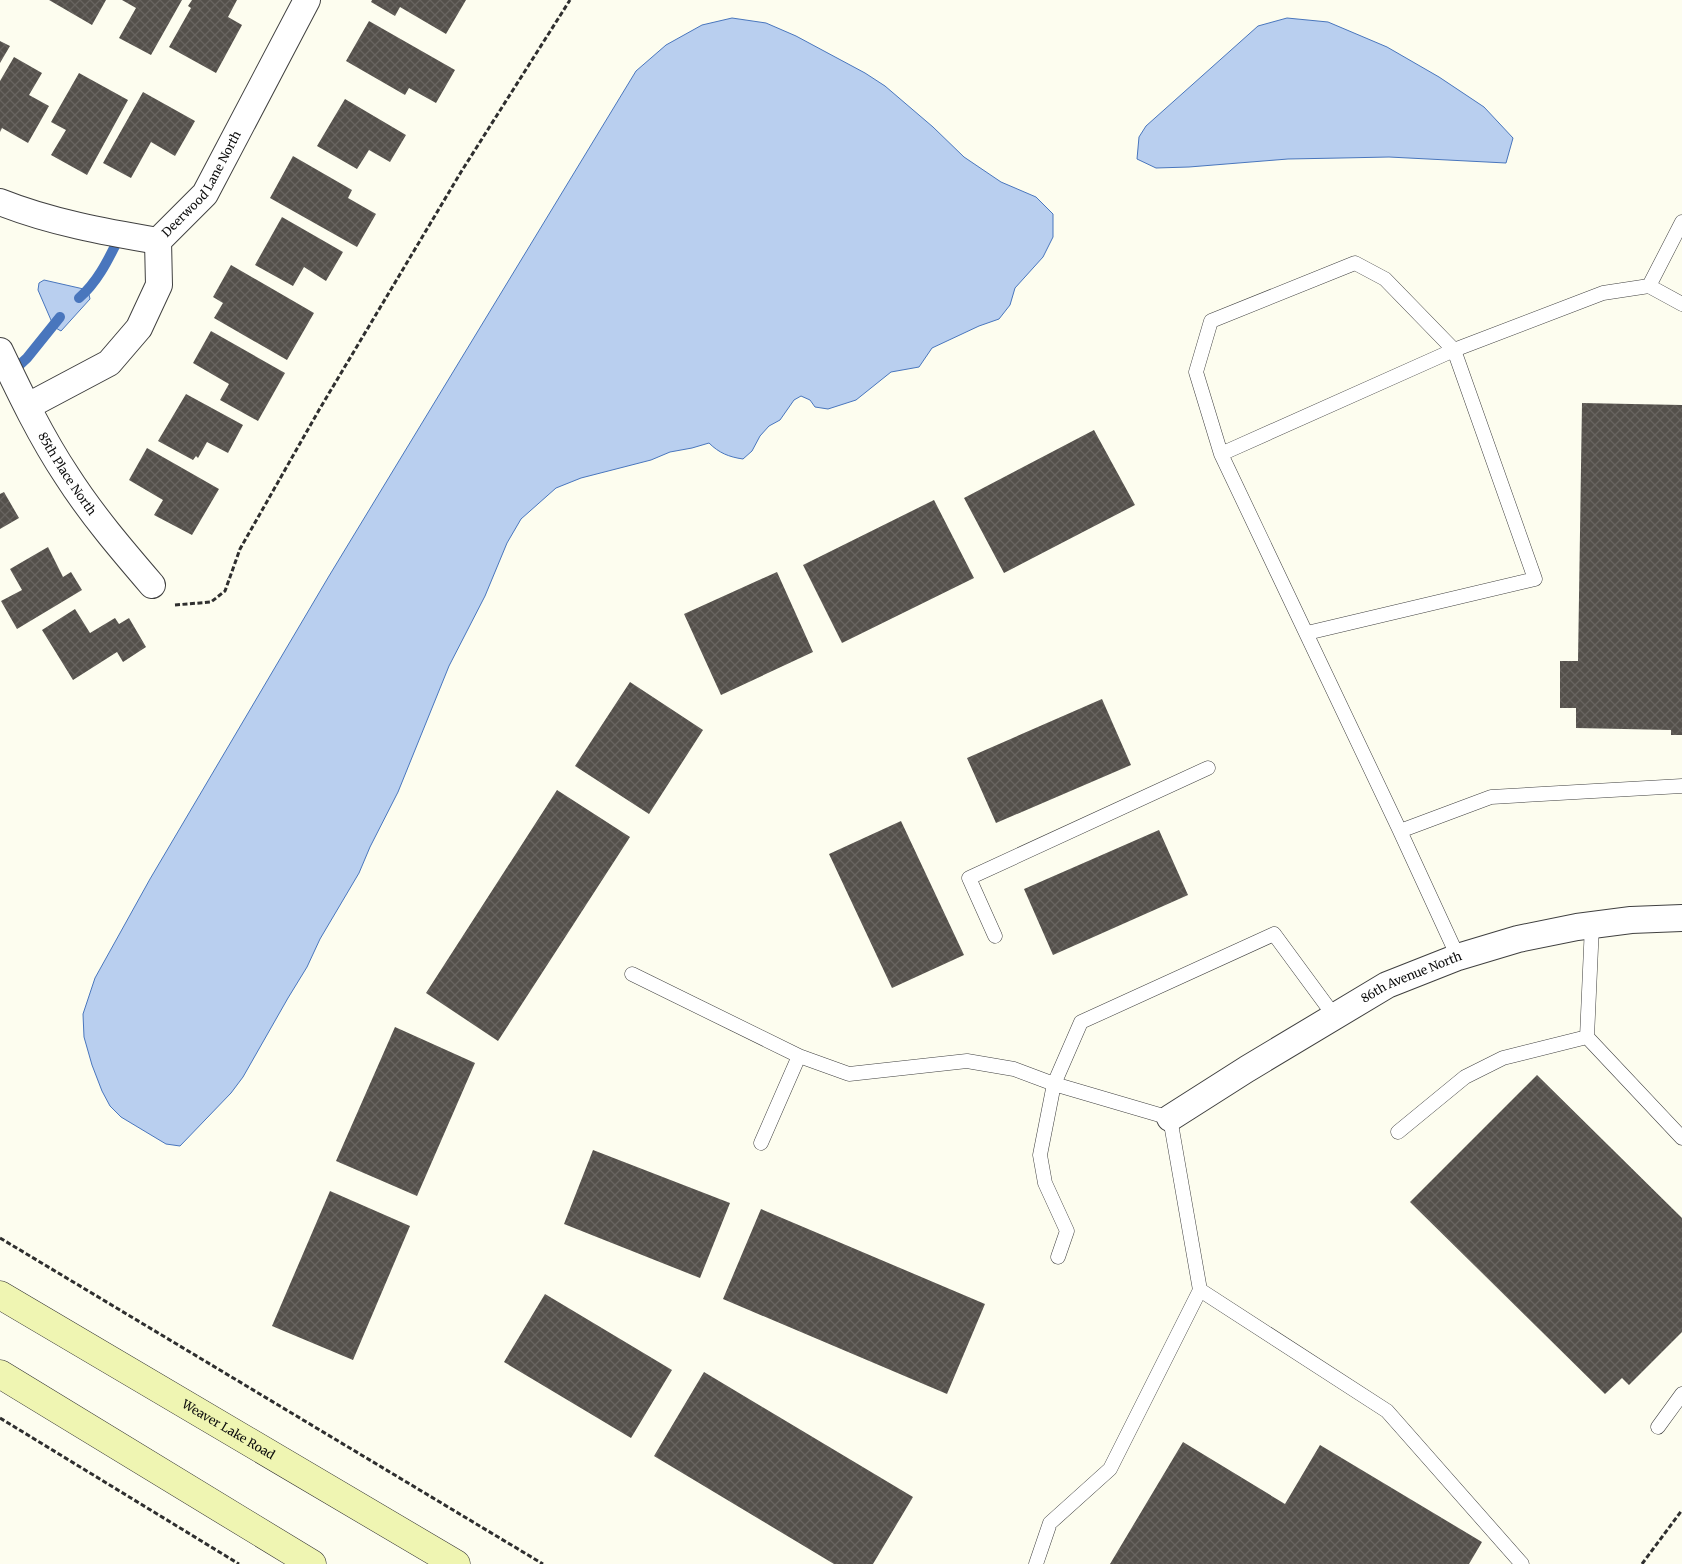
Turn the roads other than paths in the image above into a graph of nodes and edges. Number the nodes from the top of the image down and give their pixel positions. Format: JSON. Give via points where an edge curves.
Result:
{"nodes":[{"id":1,"x":307,"y":0,"type":"edge"},
{"id":2,"x":0,"y":202,"type":"edge"},
{"id":3,"x":1682,"y":222,"type":"edge"},
{"id":4,"x":158,"y":241,"type":"junction"},
{"id":5,"x":1649,"y":286,"type":"junction"},
{"id":6,"x":1682,"y":304,"type":"edge"},
{"id":7,"x":1454,"y":350,"type":"junction"},
{"id":8,"x":0,"y":351,"type":"edge"},
{"id":9,"x":28,"y":406,"type":"junction"},
{"id":10,"x":1220,"y":454,"type":"junction"},
{"id":11,"x":152,"y":585,"type":"road end"},
{"id":12,"x":1307,"y":633,"type":"junction"},
{"id":13,"x":1208,"y":768,"type":"dead end"},
{"id":14,"x":1682,"y":786,"type":"edge"},
{"id":15,"x":1400,"y":831,"type":"junction"},
{"id":16,"x":1682,"y":918,"type":"edge"},
{"id":17,"x":1592,"y":926,"type":"junction"},
{"id":18,"x":996,"y":936,"type":"dead end"},
{"id":19,"x":1458,"y":957,"type":"junction"},
{"id":20,"x":632,"y":974,"type":"dead end"},
{"id":21,"x":1335,"y":1017,"type":"junction"},
{"id":22,"x":1587,"y":1037,"type":"junction"},
{"id":23,"x":799,"y":1056,"type":"junction"},
{"id":24,"x":1054,"y":1084,"type":"junction"},
{"id":25,"x":1170,"y":1118,"type":"junction"},
{"id":26,"x":1398,"y":1132,"type":"dead end"},
{"id":27,"x":1682,"y":1138,"type":"edge"},
{"id":28,"x":761,"y":1143,"type":"dead end"},
{"id":29,"x":1058,"y":1257,"type":"dead end"},
{"id":30,"x":1200,"y":1290,"type":"junction"},
{"id":31,"x":0,"y":1295,"type":"edge"},
{"id":32,"x":0,"y":1374,"type":"edge"},
{"id":33,"x":1682,"y":1394,"type":"edge"},
{"id":34,"x":1658,"y":1427,"type":"dead end"},
{"id":35,"x":312,"y":1564,"type":"edge"},
{"id":36,"x":456,"y":1564,"type":"edge"},
{"id":37,"x":1036,"y":1564,"type":"edge"},
{"id":38,"x":1522,"y":1564,"type":"edge"}],
"edges":[{"from":1,"to":4,"type":"street","name":"Deerwood Lane North","via":[[205,194]]},
{"from":2,"to":4,"type":"street","via":[[58,220]]},
{"from":3,"to":5,"type":"lane"},
{"from":4,"to":9,"type":"street","name":"Deerwood Lane North","via":[[159,285],[139,328],[109,363]]},
{"from":5,"to":6,"type":"lane"},
{"from":5,"to":7,"type":"lane","via":[[1604,293]]},
{"from":7,"to":10,"type":"lane"},
{"from":7,"to":10,"type":"lane","via":[[1385,279],[1355,262],[1211,321],[1196,372]]},
{"from":7,"to":12,"type":"lane","via":[[1535,579]]},
{"from":8,"to":9,"type":"street","name":"85th Place North"},
{"from":9,"to":11,"type":"street","name":"85th Place North","via":[[67,476]]},
{"from":10,"to":12,"type":"lane"},
{"from":12,"to":15,"type":"lane"},
{"from":13,"to":18,"type":"lane","via":[[969,878]]},
{"from":14,"to":15,"type":"lane","via":[[1491,797]]},
{"from":15,"to":19,"type":"lane"},
{"from":16,"to":17,"type":"street","name":"86th Avenue North","via":[[1631,920]]},
{"from":17,"to":19,"type":"street","name":"86th Avenue North","via":[[1518,939]]},
{"from":17,"to":22,"type":"lane"},
{"from":19,"to":21,"type":"street","name":"86th Avenue North","via":[[1387,986]]},
{"from":20,"to":23,"type":"lane"},
{"from":21,"to":24,"type":"lane","via":[[1274,934],[1081,1022]]},
{"from":21,"to":25,"type":"street","name":"86th Avenue North"},
{"from":22,"to":26,"type":"lane","via":[[1503,1058],[1465,1077]]},
{"from":22,"to":27,"type":"lane"},
{"from":23,"to":24,"type":"lane","via":[[849,1074],[967,1061],[1014,1069]]},
{"from":23,"to":28,"type":"lane"},
{"from":24,"to":25,"type":"lane"},
{"from":24,"to":29,"type":"lane","via":[[1040,1155],[1046,1183],[1066,1231]]},
{"from":25,"to":30,"type":"lane"},
{"from":30,"to":37,"type":"lane","via":[[1110,1469],[1050,1523]]},
{"from":30,"to":38,"type":"lane","via":[[1387,1410]]},
{"from":31,"to":36,"type":"main road","name":"Weaver Lake Road"},
{"from":32,"to":35,"type":"main road"},
{"from":33,"to":34,"type":"lane"}]}
